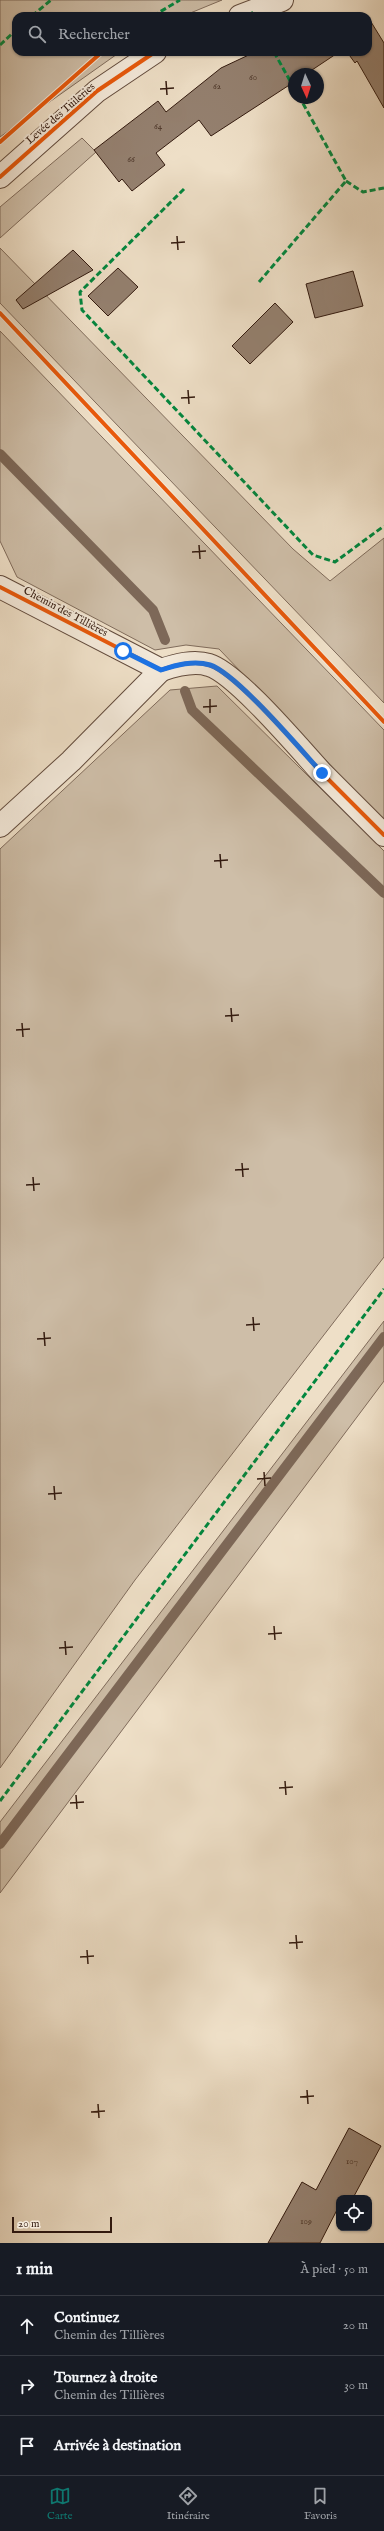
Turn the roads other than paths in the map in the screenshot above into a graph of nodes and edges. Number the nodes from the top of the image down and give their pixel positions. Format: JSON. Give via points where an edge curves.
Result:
{"nodes":[{"id":1,"x":282,"y":0,"type":"edge"},
{"id":2,"x":250,"y":12,"type":"edge"},
{"id":3,"x":149,"y":56,"type":"edge"},
{"id":4,"x":0,"y":178,"type":"edge"},
{"id":5,"x":0,"y":587,"type":"edge"},
{"id":6,"x":161,"y":670,"type":"junction"},
{"id":7,"x":0,"y":826,"type":"edge"},
{"id":8,"x":384,"y":835,"type":"edge"}],
"edges":[{"from":1,"to":2,"type":"street"},
{"from":3,"to":4,"type":"street","name":"Levée des Tuileries","via":[[97,91]]},
{"from":5,"to":6,"type":"street","name":"Chemin des Tillières"},
{"from":6,"to":7,"type":"street","via":[[145,689]]},
{"from":6,"to":8,"type":"street","via":[[180,664],[196,663],[209,664],[219,669],[255,702]]}]}
